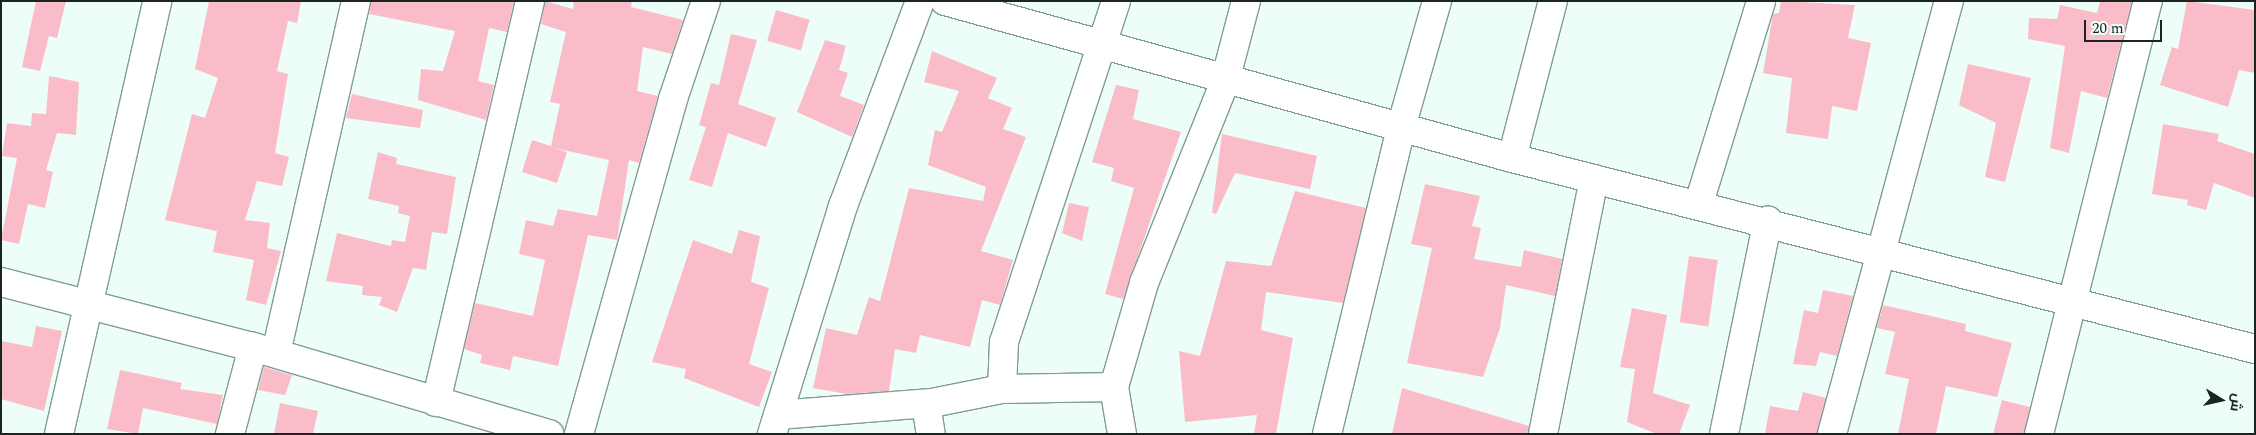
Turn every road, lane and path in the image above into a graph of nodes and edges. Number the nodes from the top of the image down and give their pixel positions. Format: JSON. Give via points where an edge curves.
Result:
{"nodes":[{"id":1,"x":157,"y":1,"type":"edge"},
{"id":2,"x":356,"y":1,"type":"edge"},
{"id":3,"x":530,"y":1,"type":"edge"},
{"id":4,"x":706,"y":1,"type":"edge"},
{"id":5,"x":920,"y":1,"type":"edge"},
{"id":6,"x":945,"y":1,"type":"edge"},
{"id":7,"x":1116,"y":1,"type":"edge"},
{"id":8,"x":1246,"y":1,"type":"edge"},
{"id":9,"x":1437,"y":1,"type":"edge"},
{"id":10,"x":1553,"y":1,"type":"edge"},
{"id":11,"x":1761,"y":1,"type":"edge"},
{"id":12,"x":1949,"y":1,"type":"edge"},
{"id":13,"x":2148,"y":1,"type":"edge"},
{"id":14,"x":1101,"y":42,"type":"junction"},
{"id":15,"x":1225,"y":81,"type":"junction"},
{"id":16,"x":1402,"y":124,"type":"junction"},
{"id":17,"x":1512,"y":158,"type":"junction"},
{"id":18,"x":1594,"y":179,"type":"junction"},
{"id":19,"x":1699,"y":203,"type":"junction"},
{"id":20,"x":1768,"y":220,"type":"junction"},
{"id":21,"x":1882,"y":252,"type":"junction"},
{"id":22,"x":1,"y":282,"type":"edge"},
{"id":23,"x":2071,"y":302,"type":"junction"},
{"id":24,"x":92,"y":303,"type":"junction"},
{"id":25,"x":2255,"y":349,"type":"edge"},
{"id":26,"x":264,"y":350,"type":"junction"},
{"id":27,"x":1114,"y":387,"type":"junction"},
{"id":28,"x":1002,"y":389,"type":"junction"},
{"id":29,"x":436,"y":402,"type":"junction"},
{"id":30,"x":926,"y":404,"type":"junction"},
{"id":31,"x":775,"y":424,"type":"edge"},
{"id":32,"x":59,"y":434,"type":"edge"},
{"id":33,"x":230,"y":434,"type":"edge"},
{"id":34,"x":549,"y":434,"type":"edge"},
{"id":35,"x":579,"y":434,"type":"edge"},
{"id":36,"x":931,"y":434,"type":"edge"},
{"id":37,"x":1122,"y":434,"type":"edge"},
{"id":38,"x":1327,"y":434,"type":"edge"},
{"id":39,"x":1543,"y":434,"type":"edge"},
{"id":40,"x":1724,"y":434,"type":"edge"},
{"id":41,"x":1832,"y":434,"type":"edge"},
{"id":42,"x":2039,"y":434,"type":"edge"}],
"edges":[{"from":1,"to":24,"type":"street"},
{"from":2,"to":26,"type":"street"},
{"from":3,"to":29,"type":"street"},
{"from":4,"to":35,"type":"street","via":[[673,99]]},
{"from":5,"to":31,"type":"street","via":[[842,206]]},
{"from":6,"to":14,"type":"street"},
{"from":7,"to":14,"type":"street"},
{"from":8,"to":15,"type":"street"},
{"from":9,"to":16,"type":"street"},
{"from":10,"to":17,"type":"street"},
{"from":11,"to":19,"type":"street"},
{"from":12,"to":21,"type":"street"},
{"from":13,"to":23,"type":"street"},
{"from":14,"to":15,"type":"street"},
{"from":14,"to":28,"type":"street","via":[[1004,342]]},
{"from":15,"to":16,"type":"street"},
{"from":15,"to":27,"type":"street","via":[[1144,283]]},
{"from":16,"to":17,"type":"street"},
{"from":16,"to":38,"type":"street"},
{"from":17,"to":18,"type":"street"},
{"from":18,"to":19,"type":"street"},
{"from":18,"to":39,"type":"street"},
{"from":19,"to":20,"type":"street"},
{"from":20,"to":21,"type":"street"},
{"from":20,"to":40,"type":"street"},
{"from":21,"to":23,"type":"street"},
{"from":21,"to":41,"type":"street"},
{"from":22,"to":24,"type":"street"},
{"from":23,"to":25,"type":"street"},
{"from":23,"to":42,"type":"street"},
{"from":24,"to":26,"type":"street"},
{"from":24,"to":32,"type":"street"},
{"from":26,"to":29,"type":"street"},
{"from":26,"to":33,"type":"street"},
{"from":27,"to":28,"type":"street"},
{"from":27,"to":37,"type":"street"},
{"from":28,"to":30,"type":"street"},
{"from":29,"to":34,"type":"street"},
{"from":30,"to":31,"type":"street"},
{"from":30,"to":36,"type":"street"}]}
